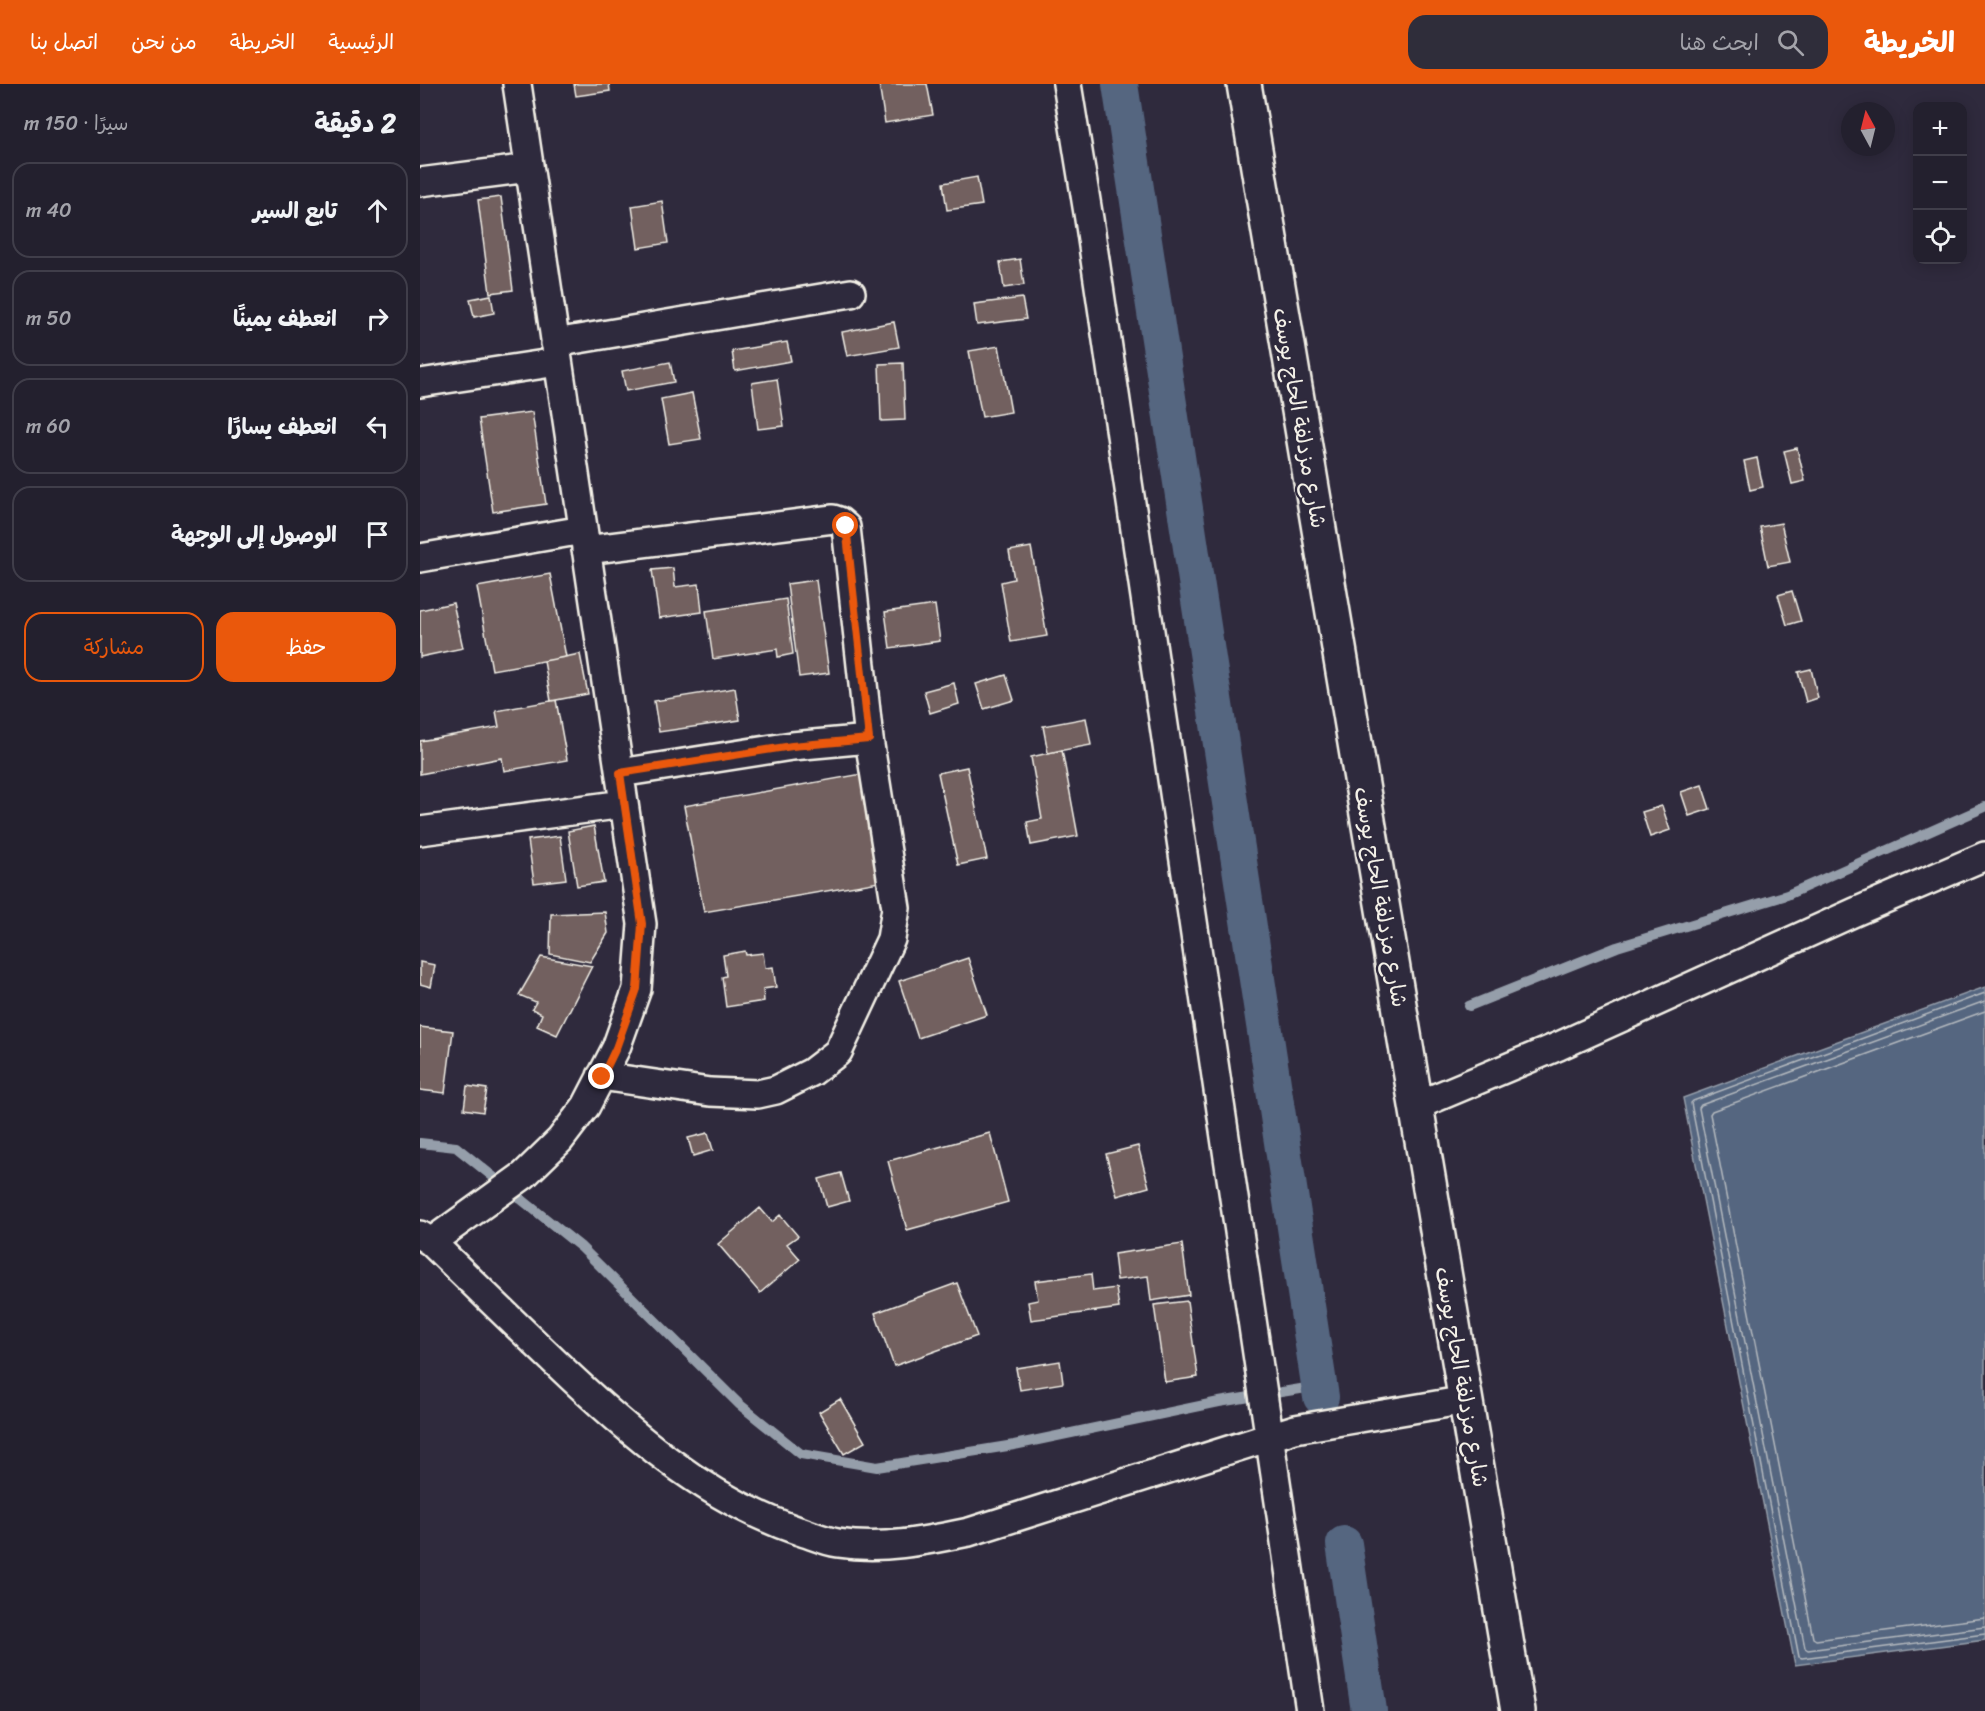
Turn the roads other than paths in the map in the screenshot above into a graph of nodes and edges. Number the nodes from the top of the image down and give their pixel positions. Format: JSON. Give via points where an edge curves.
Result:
{"nodes":[{"id":1,"x":517,"y":84,"type":"edge"},
{"id":2,"x":1067,"y":84,"type":"edge"},
{"id":3,"x":1244,"y":84,"type":"edge"},
{"id":4,"x":530,"y":168,"type":"junction"},
{"id":5,"x":420,"y":182,"type":"edge"},
{"id":6,"x":851,"y":293,"type":"dead end"},
{"id":7,"x":557,"y":353,"type":"junction"},
{"id":8,"x":420,"y":383,"type":"edge"},
{"id":9,"x":585,"y":540,"type":"junction"},
{"id":10,"x":420,"y":558,"type":"edge"},
{"id":11,"x":869,"y":739,"type":"junction"},
{"id":12,"x":620,"y":773,"type":"junction"},
{"id":13,"x":624,"y":804,"type":"junction"},
{"id":14,"x":420,"y":831,"type":"edge"},
{"id":15,"x":1985,"y":856,"type":"edge"},
{"id":16,"x":602,"y":1077,"type":"junction"},
{"id":17,"x":1416,"y":1106,"type":"junction"},
{"id":18,"x":425,"y":1238,"type":"edge"},
{"id":19,"x":1466,"y":1400,"type":"junction"},
{"id":20,"x":1269,"y":1437,"type":"junction"},
{"id":21,"x":1310,"y":1711,"type":"edge"},
{"id":22,"x":1518,"y":1711,"type":"edge"}],
"edges":[{"from":1,"to":4,"type":"street"},
{"from":2,"to":20,"type":"street"},
{"from":3,"to":17,"type":"street","name":"شارع مزدلفة الحاج يوسف"},
{"from":4,"to":5,"type":"street"},
{"from":4,"to":7,"type":"street"},
{"from":6,"to":7,"type":"street"},
{"from":7,"to":8,"type":"street"},
{"from":7,"to":9,"type":"street"},
{"from":9,"to":10,"type":"street"},
{"from":9,"to":11,"type":"street","via":[[839,521],[846,526]]},
{"from":9,"to":12,"type":"street"},
{"from":11,"to":12,"type":"street","via":[[792,746]]},
{"from":11,"to":16,"type":"street","via":[[896,908],[891,939],[838,1052],[813,1072],[758,1094],[710,1092]]},
{"from":12,"to":13,"type":"street"},
{"from":13,"to":14,"type":"street"},
{"from":13,"to":16,"type":"street","via":[[642,924],[637,989]]},
{"from":15,"to":17,"type":"street"},
{"from":16,"to":18,"type":"street","via":[[560,1140],[524,1174]]},
{"from":17,"to":19,"type":"street","name":"شارع مزدلفة الحاج يوسف"},
{"from":18,"to":20,"type":"street","via":[[606,1412],[655,1450],[708,1488],[768,1521],[836,1543],[877,1547],[969,1532]]},
{"from":19,"to":20,"type":"street","via":[[1339,1420]]},
{"from":19,"to":22,"type":"street","name":"شارع مزدلفة الحاج يوسف"},
{"from":20,"to":21,"type":"street"}]}
